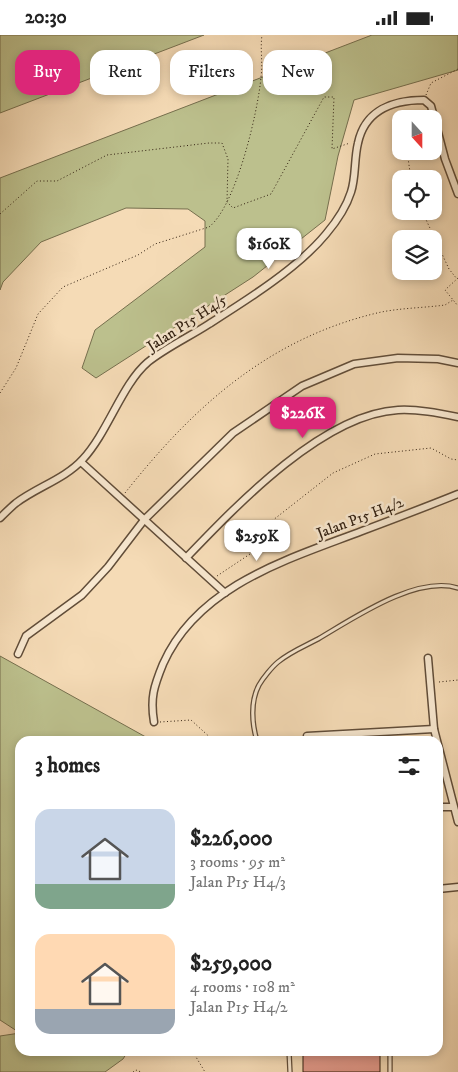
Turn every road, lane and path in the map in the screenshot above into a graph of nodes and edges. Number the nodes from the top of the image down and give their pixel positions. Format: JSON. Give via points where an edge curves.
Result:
{"nodes":[{"id":1,"x":262,"y":35,"type":"edge"},
{"id":2,"x":458,"y":69,"type":"edge"},
{"id":3,"x":406,"y":100,"type":"junction"},
{"id":4,"x":424,"y":100,"type":"junction"},
{"id":5,"x":406,"y":110,"type":"edge"},
{"id":6,"x":358,"y":141,"type":"junction"},
{"id":7,"x":458,"y":194,"type":"edge"},
{"id":8,"x":227,"y":202,"type":"junction"},
{"id":9,"x":0,"y":215,"type":"edge"},
{"id":10,"x":426,"y":220,"type":"edge"},
{"id":11,"x":458,"y":279,"type":"edge"},
{"id":12,"x":453,"y":300,"type":"junction"},
{"id":13,"x":458,"y":306,"type":"edge"},
{"id":14,"x":458,"y":363,"type":"edge"},
{"id":15,"x":0,"y":393,"type":"edge"},
{"id":16,"x":458,"y":417,"type":"edge"},
{"id":17,"x":458,"y":460,"type":"edge"},
{"id":18,"x":80,"y":462,"type":"junction"},
{"id":19,"x":458,"y":494,"type":"edge"},
{"id":20,"x":121,"y":498,"type":"junction"},
{"id":21,"x":0,"y":518,"type":"edge"},
{"id":22,"x":144,"y":519,"type":"junction"},
{"id":23,"x":186,"y":558,"type":"junction"},
{"id":24,"x":211,"y":580,"type":"junction"},
{"id":25,"x":458,"y":588,"type":"edge"},
{"id":26,"x":225,"y":593,"type":"junction"},
{"id":27,"x":18,"y":654,"type":"dead end"},
{"id":28,"x":428,"y":658,"type":"dead end"},
{"id":29,"x":458,"y":680,"type":"edge"},
{"id":30,"x":430,"y":683,"type":"junction"},
{"id":31,"x":154,"y":722,"type":"joint"},
{"id":32,"x":434,"y":729,"type":"junction"},
{"id":33,"x":209,"y":736,"type":"edge"},
{"id":34,"x":256,"y":736,"type":"edge"},
{"id":35,"x":307,"y":736,"type":"dead end"},
{"id":36,"x":436,"y":736,"type":"edge"},
{"id":37,"x":443,"y":766,"type":"edge"},
{"id":38,"x":443,"y":807,"type":"edge"},
{"id":39,"x":453,"y":807,"type":"junction"},
{"id":40,"x":458,"y":822,"type":"edge"},
{"id":41,"x":458,"y":887,"type":"edge"},
{"id":42,"x":443,"y":888,"type":"edge"},
{"id":43,"x":196,"y":1056,"type":"edge"},
{"id":44,"x":289,"y":1056,"type":"edge"},
{"id":45,"x":390,"y":1056,"type":"edge"},
{"id":46,"x":133,"y":1072,"type":"edge"},
{"id":47,"x":141,"y":1072,"type":"edge"},
{"id":48,"x":205,"y":1072,"type":"edge"},
{"id":49,"x":290,"y":1072,"type":"edge"},
{"id":50,"x":390,"y":1072,"type":"edge"}],
"edges":[{"from":1,"to":8,"type":"path","via":[[258,100],[234,190]]},
{"from":2,"to":4,"type":"path","via":[[431,83]]},
{"from":3,"to":4,"type":"street","name":"Jalan P15 H4/5"},
{"from":3,"to":5,"type":"path"},
{"from":3,"to":6,"type":"street","name":"Jalan P15 H4/5","via":[[390,104],[369,118]]},
{"from":4,"to":7,"type":"street","via":[[431,106]]},
{"from":6,"to":8,"type":"path","via":[[332,149],[334,97],[324,97],[271,194],[233,208]]},
{"from":6,"to":18,"type":"street","name":"Jalan P15 H4/5","via":[[352,191],[342,213],[325,236],[258,291],[147,363],[129,385],[107,425]]},
{"from":8,"to":9,"type":"path","via":[[228,159],[222,143],[209,143],[107,155],[57,181],[37,181]]},
{"from":8,"to":15,"type":"path","via":[[216,222],[209,227],[155,244],[138,255],[62,287],[38,314],[16,368]]},
{"from":10,"to":11,"type":"path","via":[[448,269]]},
{"from":11,"to":12,"type":"path","via":[[445,290]]},
{"from":12,"to":13,"type":"path"},
{"from":12,"to":20,"type":"path","via":[[445,305],[378,313],[320,330],[260,362],[204,405],[155,455]]},
{"from":14,"to":22,"type":"street","via":[[438,359],[398,359],[354,364],[302,386],[233,433]]},
{"from":16,"to":23,"type":"street","via":[[397,410],[360,418],[326,436],[274,473],[247,495]]},
{"from":17,"to":24,"type":"path","via":[[432,448],[375,454],[333,473],[254,535],[259,548]]},
{"from":18,"to":20,"type":"street"},
{"from":18,"to":21,"type":"street","name":"Jalan P15 H4/5","via":[[17,502]]},
{"from":19,"to":26,"type":"street","name":"Jalan P15 H4/2","via":[[304,553],[257,573]]},
{"from":20,"to":22,"type":"street"},
{"from":22,"to":23,"type":"street"},
{"from":22,"to":27,"type":"street","via":[[82,595],[26,636]]},
{"from":23,"to":24,"type":"street"},
{"from":24,"to":26,"type":"street"},
{"from":25,"to":34,"type":"lane","via":[[450,585],[424,587],[387,600],[278,662],[259,686],[253,705]]},
{"from":26,"to":31,"type":"street","name":"Jalan P15 H4/2","via":[[202,609],[168,654],[155,683],[151,702]]},
{"from":28,"to":30,"type":"street"},
{"from":29,"to":30,"type":"path"},
{"from":30,"to":32,"type":"street"},
{"from":31,"to":33,"type":"path","via":[[191,720]]},
{"from":32,"to":35,"type":"street"},
{"from":32,"to":36,"type":"street"},
{"from":37,"to":39,"type":"street"},
{"from":38,"to":39,"type":"street"},
{"from":39,"to":40,"type":"street"},
{"from":41,"to":42,"type":"street"},
{"from":43,"to":48,"type":"path"},
{"from":44,"to":49,"type":"lane"},
{"from":45,"to":50,"type":"lane"},
{"from":46,"to":47,"type":"path"}]}
